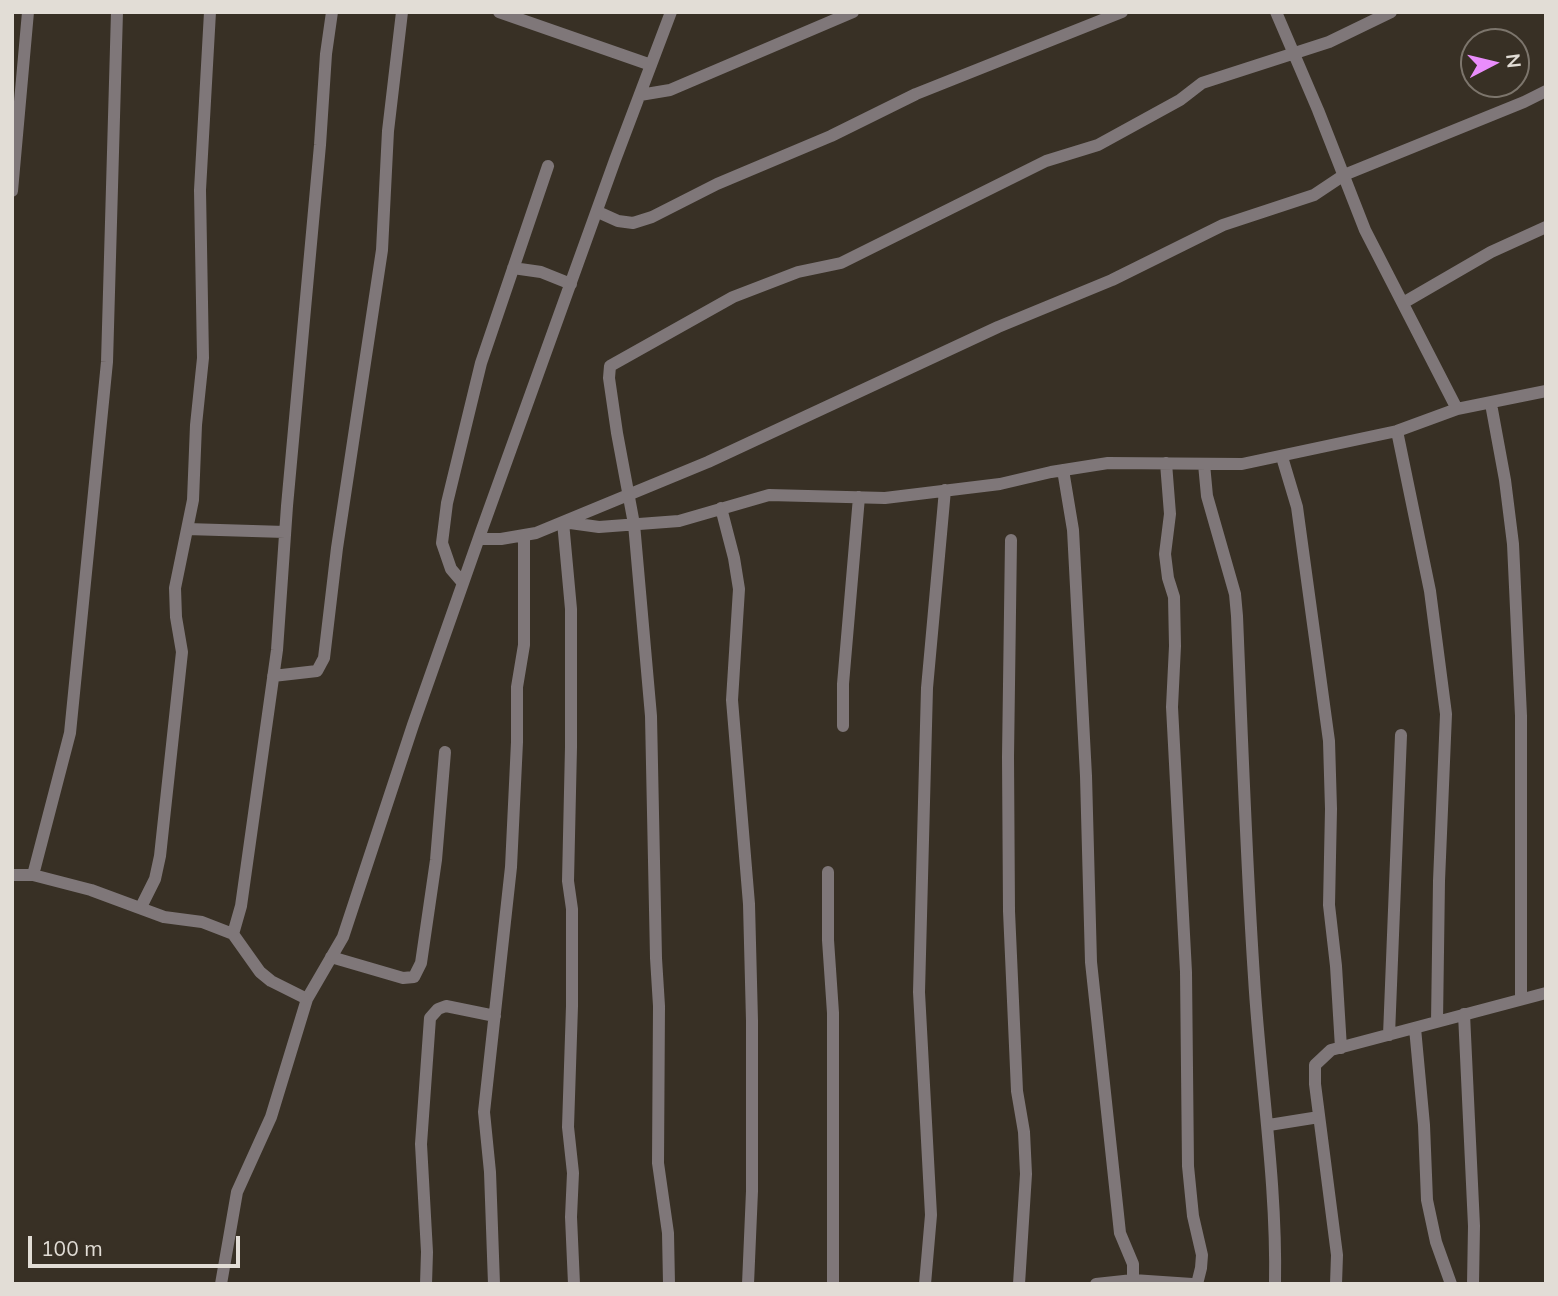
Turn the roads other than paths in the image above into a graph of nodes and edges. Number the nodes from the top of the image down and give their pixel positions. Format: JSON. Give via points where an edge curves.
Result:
{"nodes":[{"id":1,"x":27,"y":12,"type":"edge"},
{"id":2,"x":117,"y":12,"type":"edge"},
{"id":3,"x":211,"y":12,"type":"edge"},
{"id":4,"x":332,"y":12,"type":"edge"},
{"id":5,"x":402,"y":12,"type":"edge"},
{"id":6,"x":499,"y":12,"type":"edge"},
{"id":7,"x":671,"y":12,"type":"edge"},
{"id":8,"x":853,"y":12,"type":"edge"},
{"id":9,"x":1122,"y":12,"type":"edge"},
{"id":10,"x":1276,"y":12,"type":"edge"},
{"id":11,"x":1391,"y":12,"type":"edge"},
{"id":12,"x":1294,"y":54,"type":"junction"},
{"id":13,"x":651,"y":65,"type":"junction"},
{"id":14,"x":1546,"y":91,"type":"edge"},
{"id":15,"x":640,"y":95,"type":"junction"},
{"id":16,"x":548,"y":166,"type":"dead end"},
{"id":17,"x":1344,"y":175,"type":"junction"},
{"id":18,"x":12,"y":191,"type":"edge"},
{"id":19,"x":598,"y":212,"type":"junction"},
{"id":20,"x":1546,"y":227,"type":"edge"},
{"id":21,"x":513,"y":268,"type":"junction"},
{"id":22,"x":571,"y":284,"type":"junction"},
{"id":23,"x":1403,"y":303,"type":"junction"},
{"id":24,"x":1546,"y":391,"type":"edge"},
{"id":25,"x":1491,"y":404,"type":"junction"},
{"id":26,"x":1457,"y":409,"type":"junction"},
{"id":27,"x":1397,"y":431,"type":"junction"},
{"id":28,"x":1282,"y":457,"type":"junction"},
{"id":29,"x":1166,"y":463,"type":"junction"},
{"id":30,"x":1205,"y":464,"type":"junction"},
{"id":31,"x":1063,"y":470,"type":"junction"},
{"id":32,"x":945,"y":491,"type":"junction"},
{"id":33,"x":627,"y":495,"type":"junction"},
{"id":34,"x":859,"y":497,"type":"junction"},
{"id":35,"x":721,"y":508,"type":"junction"},
{"id":36,"x":563,"y":522,"type":"junction"},
{"id":37,"x":634,"y":524,"type":"junction"},
{"id":38,"x":187,"y":529,"type":"junction"},
{"id":39,"x":285,"y":532,"type":"junction"},
{"id":40,"x":524,"y":535,"type":"junction"},
{"id":41,"x":479,"y":539,"type":"junction"},
{"id":42,"x":1011,"y":540,"type":"dead end"},
{"id":43,"x":463,"y":583,"type":"junction"},
{"id":44,"x":273,"y":676,"type":"junction"},
{"id":45,"x":843,"y":726,"type":"dead end"},
{"id":46,"x":1401,"y":735,"type":"dead end"},
{"id":47,"x":445,"y":752,"type":"dead end"},
{"id":48,"x":828,"y":872,"type":"dead end"},
{"id":49,"x":12,"y":874,"type":"edge"},
{"id":50,"x":33,"y":875,"type":"junction"},
{"id":51,"x":141,"y":907,"type":"junction"},
{"id":52,"x":233,"y":934,"type":"junction"},
{"id":53,"x":331,"y":957,"type":"junction"},
{"id":54,"x":1546,"y":993,"type":"edge"},
{"id":55,"x":307,"y":999,"type":"junction"},
{"id":56,"x":1521,"y":999,"type":"junction"},
{"id":57,"x":1464,"y":1014,"type":"junction"},
{"id":58,"x":495,"y":1016,"type":"junction"},
{"id":59,"x":1437,"y":1022,"type":"junction"},
{"id":60,"x":1416,"y":1028,"type":"junction"},
{"id":61,"x":1389,"y":1035,"type":"junction"},
{"id":62,"x":1341,"y":1048,"type":"junction"},
{"id":63,"x":1319,"y":1117,"type":"junction"},
{"id":64,"x":1269,"y":1125,"type":"junction"},
{"id":65,"x":1133,"y":1280,"type":"junction"},
{"id":66,"x":1162,"y":1283,"type":"edge"},
{"id":67,"x":221,"y":1284,"type":"edge"},
{"id":68,"x":426,"y":1284,"type":"edge"},
{"id":69,"x":495,"y":1284,"type":"edge"},
{"id":70,"x":574,"y":1284,"type":"edge"},
{"id":71,"x":669,"y":1284,"type":"edge"},
{"id":72,"x":748,"y":1284,"type":"edge"},
{"id":73,"x":833,"y":1284,"type":"edge"},
{"id":74,"x":925,"y":1284,"type":"edge"},
{"id":75,"x":1019,"y":1284,"type":"edge"},
{"id":76,"x":1096,"y":1284,"type":"edge"},
{"id":77,"x":1195,"y":1284,"type":"edge"},
{"id":78,"x":1275,"y":1284,"type":"edge"},
{"id":79,"x":1336,"y":1284,"type":"edge"},
{"id":80,"x":1451,"y":1284,"type":"edge"},
{"id":81,"x":1473,"y":1284,"type":"edge"}],
"edges":[{"from":1,"to":18,"type":"street"},
{"from":2,"to":50,"type":"street","via":[[105,388],[70,733]]},
{"from":3,"to":38,"type":"street","via":[[200,190],[203,358]]},
{"from":4,"to":39,"type":"street"},
{"from":5,"to":44,"type":"street","via":[[388,131],[382,250],[324,658],[317,671]]},
{"from":6,"to":13,"type":"street"},
{"from":7,"to":13,"type":"street"},
{"from":8,"to":15,"type":"street","via":[[670,90]]},
{"from":9,"to":19,"type":"street","via":[[916,94],[652,217],[633,223]]},
{"from":10,"to":12,"type":"street"},
{"from":11,"to":12,"type":"street"},
{"from":12,"to":17,"type":"street"},
{"from":12,"to":33,"type":"street","via":[[1202,83],[1098,145],[1046,161],[841,263],[798,272],[733,297],[610,366],[608,378]]},
{"from":13,"to":15,"type":"street"},
{"from":14,"to":17,"type":"street"},
{"from":15,"to":19,"type":"street"},
{"from":16,"to":21,"type":"street"},
{"from":17,"to":23,"type":"street"},
{"from":17,"to":33,"type":"street","via":[[1314,195],[1223,225],[1112,280]]},
{"from":19,"to":22,"type":"street"},
{"from":20,"to":23,"type":"street","via":[[1490,252]]},
{"from":21,"to":22,"type":"street","via":[[541,272]]},
{"from":21,"to":43,"type":"street","via":[[481,363],[447,503],[442,543],[451,569]]},
{"from":22,"to":41,"type":"street"},
{"from":23,"to":26,"type":"street"},
{"from":24,"to":25,"type":"street"},
{"from":25,"to":26,"type":"street"},
{"from":25,"to":56,"type":"street","via":[[1506,480],[1514,570],[1521,716]]},
{"from":26,"to":27,"type":"street"},
{"from":27,"to":28,"type":"street"},
{"from":27,"to":59,"type":"street","via":[[1430,591],[1446,714]]},
{"from":28,"to":30,"type":"street"},
{"from":28,"to":62,"type":"street","via":[[1297,507],[1329,741],[1329,905]]},
{"from":29,"to":30,"type":"street"},
{"from":29,"to":31,"type":"street","via":[[1108,463]]},
{"from":29,"to":77,"type":"street","via":[[1170,513],[1165,554],[1174,597],[1172,707],[1186,972],[1188,1166],[1202,1255]]},
{"from":30,"to":64,"type":"street","via":[[1207,496],[1236,605],[1254,979]]},
{"from":31,"to":32,"type":"street"},
{"from":31,"to":65,"type":"street","via":[[1073,530],[1091,961],[1120,1233],[1133,1265]]},
{"from":32,"to":34,"type":"street"},
{"from":32,"to":74,"type":"street","via":[[926,715],[919,992],[931,1215]]},
{"from":33,"to":36,"type":"street"},
{"from":33,"to":37,"type":"street"},
{"from":34,"to":35,"type":"street","via":[[769,495]]},
{"from":34,"to":45,"type":"street"},
{"from":35,"to":37,"type":"street","via":[[679,521]]},
{"from":35,"to":72,"type":"street","via":[[739,589],[732,700],[749,904],[752,1191]]},
{"from":36,"to":37,"type":"street","via":[[599,527]]},
{"from":36,"to":40,"type":"street"},
{"from":36,"to":70,"type":"street","via":[[571,609],[568,1127]]},
{"from":37,"to":71,"type":"street","via":[[651,716],[658,1163],[668,1233]]},
{"from":38,"to":39,"type":"street"},
{"from":38,"to":51,"type":"street","via":[[175,588],[183,653],[160,856]]},
{"from":39,"to":44,"type":"street"},
{"from":40,"to":41,"type":"street"},
{"from":40,"to":58,"type":"street","via":[[524,645],[517,688],[511,867]]},
{"from":41,"to":43,"type":"street"},
{"from":42,"to":75,"type":"street","via":[[1009,911],[1017,1091],[1026,1174]]},
{"from":43,"to":53,"type":"street","via":[[343,937]]},
{"from":44,"to":52,"type":"street","via":[[241,906]]},
{"from":46,"to":61,"type":"street"},
{"from":47,"to":53,"type":"street","via":[[436,860],[421,963],[414,977],[403,978]]},
{"from":48,"to":73,"type":"street"},
{"from":49,"to":50,"type":"street"},
{"from":50,"to":51,"type":"street"},
{"from":51,"to":52,"type":"street"},
{"from":52,"to":55,"type":"street","via":[[252,965],[271,981]]},
{"from":53,"to":55,"type":"street"},
{"from":54,"to":56,"type":"street"},
{"from":55,"to":67,"type":"street","via":[[271,1117],[237,1192]]},
{"from":56,"to":57,"type":"street"},
{"from":57,"to":59,"type":"street"},
{"from":57,"to":81,"type":"street"},
{"from":58,"to":68,"type":"street","via":[[446,1006],[430,1018],[421,1144]]},
{"from":58,"to":69,"type":"street","via":[[484,1112]]},
{"from":59,"to":60,"type":"street"},
{"from":60,"to":61,"type":"street"},
{"from":60,"to":80,"type":"street","via":[[1427,1200]]},
{"from":61,"to":62,"type":"street"},
{"from":62,"to":63,"type":"street","via":[[1331,1050],[1315,1065]]},
{"from":63,"to":64,"type":"street"},
{"from":63,"to":79,"type":"street","via":[[1337,1255]]},
{"from":64,"to":78,"type":"street"},
{"from":65,"to":66,"type":"street"},
{"from":65,"to":76,"type":"street"},
{"from":66,"to":77,"type":"street"}]}
